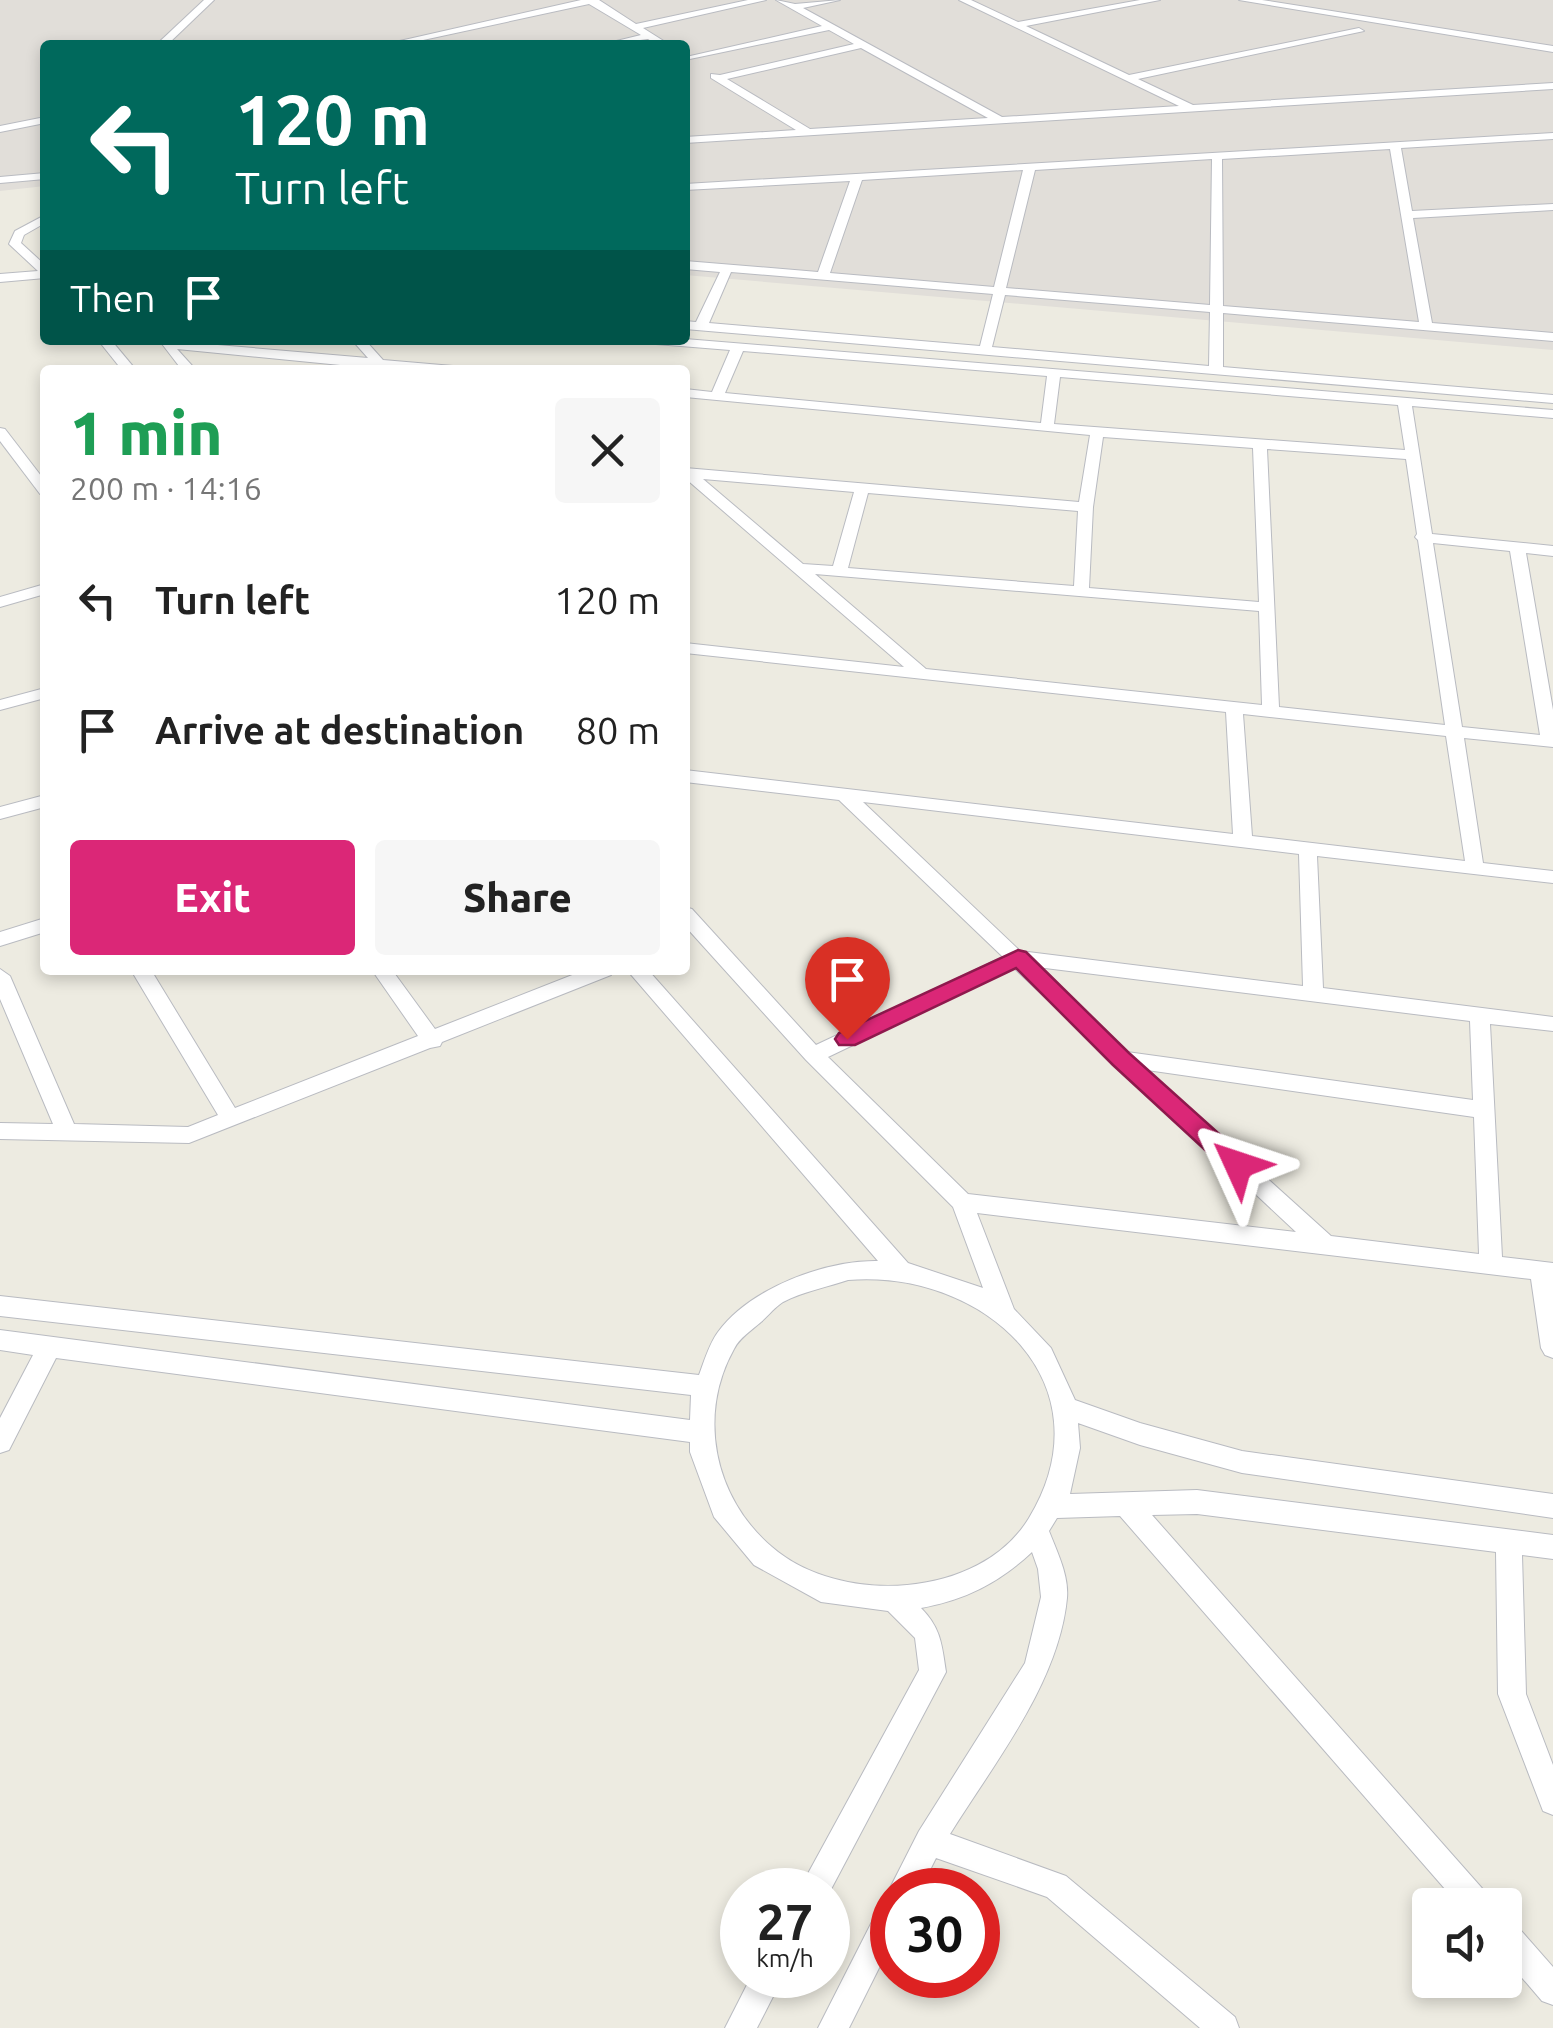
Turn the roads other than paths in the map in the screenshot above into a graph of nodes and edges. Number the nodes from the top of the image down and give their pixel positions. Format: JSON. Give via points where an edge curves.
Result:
{"nodes":[{"id":1,"x":209,"y":0,"type":"edge"},
{"id":2,"x":592,"y":0,"type":"edge"},
{"id":3,"x":761,"y":0,"type":"edge"},
{"id":4,"x":781,"y":0,"type":"edge"},
{"id":5,"x":835,"y":0,"type":"edge"},
{"id":6,"x":964,"y":0,"type":"edge"},
{"id":7,"x":1156,"y":0,"type":"edge"},
{"id":8,"x":1244,"y":0,"type":"edge"},
{"id":9,"x":794,"y":7,"type":"junction"},
{"id":10,"x":1016,"y":25,"type":"junction"},
{"id":11,"x":634,"y":27,"type":"junction"},
{"id":12,"x":831,"y":27,"type":"junction"},
{"id":13,"x":1359,"y":31,"type":"dead end"},
{"id":14,"x":649,"y":36,"type":"junction"},
{"id":15,"x":167,"y":40,"type":"edge"},
{"id":16,"x":410,"y":40,"type":"edge"},
{"id":17,"x":629,"y":40,"type":"edge"},
{"id":18,"x":656,"y":40,"type":"edge"},
{"id":19,"x":862,"y":44,"type":"junction"},
{"id":20,"x":1553,"y":49,"type":"edge"},
{"id":21,"x":690,"y":57,"type":"edge"},
{"id":22,"x":690,"y":60,"type":"edge"},
{"id":23,"x":719,"y":78,"type":"junction"},
{"id":24,"x":1128,"y":78,"type":"junction"},
{"id":25,"x":1553,"y":86,"type":"edge"},
{"id":26,"x":1191,"y":108,"type":"junction"},
{"id":27,"x":1000,"y":120,"type":"junction"},
{"id":28,"x":40,"y":121,"type":"edge"},
{"id":29,"x":0,"y":130,"type":"edge"},
{"id":30,"x":808,"y":132,"type":"junction"},
{"id":31,"x":1553,"y":136,"type":"edge"},
{"id":32,"x":690,"y":140,"type":"edge"},
{"id":33,"x":1394,"y":145,"type":"junction"},
{"id":34,"x":1217,"y":156,"type":"junction"},
{"id":35,"x":1030,"y":166,"type":"junction"},
{"id":36,"x":40,"y":176,"type":"edge"},
{"id":37,"x":856,"y":176,"type":"junction"},
{"id":38,"x":0,"y":180,"type":"edge"},
{"id":39,"x":690,"y":187,"type":"edge"},
{"id":40,"x":1553,"y":207,"type":"edge"},
{"id":41,"x":1407,"y":214,"type":"junction"},
{"id":42,"x":40,"y":223,"type":"edge"},
{"id":43,"x":40,"y":224,"type":"edge"},
{"id":44,"x":0,"y":226,"type":"edge"},
{"id":45,"x":690,"y":265,"type":"edge"},
{"id":46,"x":40,"y":268,"type":"edge"},
{"id":47,"x":728,"y":269,"type":"junction"},
{"id":48,"x":40,"y":274,"type":"edge"},
{"id":49,"x":823,"y":277,"type":"junction"},
{"id":50,"x":0,"y":278,"type":"edge"},
{"id":51,"x":999,"y":291,"type":"junction"},
{"id":52,"x":1218,"y":309,"type":"junction"},
{"id":53,"x":690,"y":325,"type":"edge"},
{"id":54,"x":701,"y":326,"type":"junction"},
{"id":55,"x":1426,"y":327,"type":"junction"},
{"id":56,"x":1553,"y":337,"type":"edge"},
{"id":57,"x":690,"y":342,"type":"edge"},
{"id":58,"x":108,"y":345,"type":"edge"},
{"id":59,"x":167,"y":345,"type":"edge"},
{"id":60,"x":191,"y":345,"type":"edge"},
{"id":61,"x":363,"y":345,"type":"edge"},
{"id":62,"x":738,"y":346,"type":"junction"},
{"id":63,"x":984,"y":351,"type":"junction"},
{"id":64,"x":125,"y":365,"type":"edge"},
{"id":65,"x":185,"y":365,"type":"edge"},
{"id":66,"x":373,"y":365,"type":"edge"},
{"id":67,"x":381,"y":365,"type":"edge"},
{"id":68,"x":1216,"y":370,"type":"junction"},
{"id":69,"x":1054,"y":372,"type":"junction"},
{"id":70,"x":690,"y":394,"type":"edge"},
{"id":71,"x":717,"y":396,"type":"junction"},
{"id":72,"x":1553,"y":399,"type":"edge"},
{"id":73,"x":1404,"y":401,"type":"junction"},
{"id":74,"x":1553,"y":414,"type":"edge"},
{"id":75,"x":1047,"y":427,"type":"junction"},
{"id":76,"x":0,"y":432,"type":"edge"},
{"id":77,"x":1096,"y":432,"type":"junction"},
{"id":78,"x":1260,"y":445,"type":"junction"},
{"id":79,"x":1409,"y":455,"type":"junction"},
{"id":80,"x":690,"y":472,"type":"edge"},
{"id":81,"x":690,"y":475,"type":"edge"},
{"id":82,"x":40,"y":484,"type":"edge"},
{"id":83,"x":862,"y":488,"type":"junction"},
{"id":84,"x":1086,"y":507,"type":"junction"},
{"id":85,"x":1422,"y":538,"type":"junction"},
{"id":86,"x":1517,"y":547,"type":"junction"},
{"id":87,"x":1553,"y":551,"type":"edge"},
{"id":88,"x":798,"y":568,"type":"junction"},
{"id":89,"x":839,"y":571,"type":"junction"},
{"id":90,"x":40,"y":591,"type":"edge"},
{"id":91,"x":1082,"y":592,"type":"junction"},
{"id":92,"x":0,"y":602,"type":"edge"},
{"id":93,"x":1264,"y":608,"type":"junction"},
{"id":94,"x":690,"y":649,"type":"edge"},
{"id":95,"x":921,"y":673,"type":"junction"},
{"id":96,"x":40,"y":694,"type":"edge"},
{"id":97,"x":0,"y":705,"type":"edge"},
{"id":98,"x":1234,"y":706,"type":"junction"},
{"id":99,"x":1271,"y":710,"type":"junction"},
{"id":100,"x":1451,"y":731,"type":"junction"},
{"id":101,"x":1551,"y":742,"type":"edge"},
{"id":102,"x":690,"y":777,"type":"edge"},
{"id":103,"x":845,"y":794,"type":"junction"},
{"id":104,"x":40,"y":802,"type":"edge"},
{"id":105,"x":0,"y":814,"type":"edge"},
{"id":106,"x":1243,"y":841,"type":"junction"},
{"id":107,"x":1308,"y":848,"type":"junction"},
{"id":108,"x":1475,"y":868,"type":"junction"},
{"id":109,"x":1553,"y":876,"type":"edge"},
{"id":110,"x":690,"y":920,"type":"edge"},
{"id":111,"x":40,"y":927,"type":"edge"},
{"id":112,"x":0,"y":939,"type":"edge"},
{"id":113,"x":1018,"y":958,"type":"junction"},
{"id":114,"x":144,"y":975,"type":"edge"},
{"id":115,"x":386,"y":975,"type":"edge"},
{"id":116,"x":592,"y":975,"type":"edge"},
{"id":117,"x":641,"y":975,"type":"edge"},
{"id":118,"x":0,"y":976,"type":"edge"},
{"id":119,"x":1313,"y":994,"type":"junction"},
{"id":120,"x":1480,"y":1015,"type":"junction"},
{"id":121,"x":1553,"y":1024,"type":"edge"},
{"id":122,"x":433,"y":1041,"type":"junction"},
{"id":123,"x":812,"y":1055,"type":"junction"},
{"id":124,"x":1121,"y":1059,"type":"junction"},
{"id":125,"x":1484,"y":1110,"type":"junction"},
{"id":126,"x":231,"y":1119,"type":"junction"},
{"id":127,"x":0,"y":1131,"type":"edge"},
{"id":128,"x":68,"y":1132,"type":"junction"},
{"id":129,"x":962,"y":1202,"type":"junction"},
{"id":130,"x":1325,"y":1245,"type":"junction"},
{"id":131,"x":1490,"y":1265,"type":"junction"},
{"id":132,"x":901,"y":1271,"type":"junction"},
{"id":133,"x":1547,"y":1272,"type":"edge"},
{"id":134,"x":0,"y":1306,"type":"edge"},
{"id":135,"x":1004,"y":1313,"type":"junction"},
{"id":136,"x":0,"y":1340,"type":"edge"},
{"id":137,"x":50,"y":1346,"type":"junction"},
{"id":138,"x":1553,"y":1348,"type":"edge"},
{"id":139,"x":703,"y":1386,"type":"junction"},
{"id":140,"x":1064,"y":1408,"type":"junction"},
{"id":141,"x":697,"y":1432,"type":"junction"},
{"id":142,"x":0,"y":1442,"type":"edge"},
{"id":143,"x":1127,"y":1505,"type":"junction"},
{"id":144,"x":1054,"y":1506,"type":"junction"},
{"id":145,"x":1553,"y":1506,"type":"edge"},
{"id":146,"x":1038,"y":1534,"type":"junction"},
{"id":147,"x":1508,"y":1540,"type":"junction"},
{"id":148,"x":1553,"y":1547,"type":"edge"},
{"id":149,"x":895,"y":1600,"type":"junction"},
{"id":150,"x":1553,"y":1802,"type":"edge"},
{"id":151,"x":929,"y":1841,"type":"junction"},
{"id":152,"x":826,"y":1868,"type":"edge"},
{"id":153,"x":915,"y":1868,"type":"edge"},
{"id":154,"x":1463,"y":1888,"type":"edge"},
{"id":155,"x":870,"y":1955,"type":"edge"},
{"id":156,"x":1522,"y":1955,"type":"edge"},
{"id":157,"x":1553,"y":1990,"type":"edge"},
{"id":158,"x":756,"y":1998,"type":"edge"},
{"id":159,"x":740,"y":2028,"type":"edge"},
{"id":160,"x":833,"y":2028,"type":"edge"},
{"id":161,"x":1224,"y":2028,"type":"edge"}],
"edges":[{"from":1,"to":15,"type":"street"},
{"from":2,"to":11,"type":"street"},
{"from":2,"to":16,"type":"street"},
{"from":3,"to":11,"type":"street"},
{"from":4,"to":9,"type":"street"},
{"from":5,"to":9,"type":"street"},
{"from":6,"to":10,"type":"street"},
{"from":7,"to":10,"type":"street"},
{"from":8,"to":20,"type":"street"},
{"from":9,"to":12,"type":"street"},
{"from":10,"to":24,"type":"street"},
{"from":11,"to":14,"type":"street"},
{"from":12,"to":19,"type":"street"},
{"from":12,"to":21,"type":"street"},
{"from":13,"to":24,"type":"street"},
{"from":14,"to":17,"type":"street"},
{"from":14,"to":18,"type":"street"},
{"from":19,"to":23,"type":"street"},
{"from":19,"to":27,"type":"street"},
{"from":22,"to":23,"type":"street"},
{"from":23,"to":30,"type":"street"},
{"from":24,"to":26,"type":"street"},
{"from":25,"to":26,"type":"street"},
{"from":26,"to":27,"type":"street"},
{"from":27,"to":30,"type":"street"},
{"from":28,"to":29,"type":"street"},
{"from":30,"to":32,"type":"street"},
{"from":31,"to":33,"type":"street"},
{"from":33,"to":34,"type":"street"},
{"from":33,"to":41,"type":"street"},
{"from":34,"to":35,"type":"street"},
{"from":34,"to":52,"type":"street"},
{"from":35,"to":37,"type":"street"},
{"from":35,"to":51,"type":"street"},
{"from":36,"to":38,"type":"street"},
{"from":37,"to":39,"type":"street"},
{"from":37,"to":49,"type":"street"},
{"from":40,"to":41,"type":"street"},
{"from":41,"to":55,"type":"street"},
{"from":42,"to":44,"type":"street"},
{"from":43,"to":46,"type":"street","via":[[19,233],[15,244]]},
{"from":45,"to":47,"type":"street"},
{"from":47,"to":49,"type":"street"},
{"from":47,"to":54,"type":"street"},
{"from":48,"to":50,"type":"street"},
{"from":49,"to":51,"type":"street"},
{"from":51,"to":52,"type":"street"},
{"from":51,"to":63,"type":"street"},
{"from":52,"to":55,"type":"street"},
{"from":52,"to":68,"type":"street"},
{"from":53,"to":54,"type":"street"},
{"from":54,"to":63,"type":"street"},
{"from":55,"to":56,"type":"street"},
{"from":57,"to":62,"type":"street"},
{"from":58,"to":64,"type":"street"},
{"from":59,"to":65,"type":"street"},
{"from":60,"to":66,"type":"street"},
{"from":61,"to":67,"type":"street"},
{"from":62,"to":69,"type":"street"},
{"from":62,"to":71,"type":"street"},
{"from":63,"to":68,"type":"street"},
{"from":68,"to":72,"type":"street"},
{"from":69,"to":73,"type":"street"},
{"from":69,"to":75,"type":"street"},
{"from":70,"to":71,"type":"street"},
{"from":71,"to":75,"type":"street"},
{"from":73,"to":74,"type":"street"},
{"from":73,"to":79,"type":"street"},
{"from":75,"to":77,"type":"street"},
{"from":76,"to":82,"type":"street"},
{"from":77,"to":78,"type":"street"},
{"from":77,"to":84,"type":"street"},
{"from":78,"to":79,"type":"street"},
{"from":78,"to":93,"type":"street"},
{"from":79,"to":85,"type":"street"},
{"from":80,"to":83,"type":"street"},
{"from":81,"to":88,"type":"street"},
{"from":83,"to":84,"type":"street"},
{"from":83,"to":89,"type":"street"},
{"from":84,"to":91,"type":"street"},
{"from":85,"to":86,"type":"street"},
{"from":85,"to":100,"type":"street"},
{"from":86,"to":87,"type":"street"},
{"from":86,"to":101,"type":"street"},
{"from":88,"to":89,"type":"street"},
{"from":88,"to":95,"type":"street"},
{"from":89,"to":91,"type":"street"},
{"from":90,"to":92,"type":"street"},
{"from":91,"to":93,"type":"street"},
{"from":93,"to":99,"type":"street"},
{"from":94,"to":95,"type":"street"},
{"from":95,"to":98,"type":"street"},
{"from":96,"to":97,"type":"street"},
{"from":98,"to":99,"type":"street"},
{"from":98,"to":106,"type":"street"},
{"from":99,"to":100,"type":"street"},
{"from":100,"to":101,"type":"street"},
{"from":100,"to":108,"type":"street"},
{"from":102,"to":103,"type":"street"},
{"from":103,"to":106,"type":"street"},
{"from":103,"to":113,"type":"street"},
{"from":104,"to":105,"type":"street"},
{"from":106,"to":107,"type":"street"},
{"from":107,"to":108,"type":"street"},
{"from":107,"to":119,"type":"street"},
{"from":108,"to":109,"type":"street"},
{"from":110,"to":123,"type":"street"},
{"from":111,"to":112,"type":"street"},
{"from":113,"to":119,"type":"street"},
{"from":113,"to":123,"type":"street"},
{"from":113,"to":124,"type":"street"},
{"from":114,"to":126,"type":"street"},
{"from":115,"to":122,"type":"street"},
{"from":116,"to":122,"type":"street"},
{"from":117,"to":132,"type":"street"},
{"from":118,"to":128,"type":"street"},
{"from":119,"to":120,"type":"street"},
{"from":120,"to":121,"type":"street"},
{"from":120,"to":125,"type":"street"},
{"from":122,"to":126,"type":"street"},
{"from":123,"to":129,"type":"street"},
{"from":124,"to":125,"type":"street"},
{"from":124,"to":130,"type":"street"},
{"from":125,"to":131,"type":"street"},
{"from":126,"to":128,"type":"street","via":[[189,1134]]},
{"from":127,"to":128,"type":"street"},
{"from":129,"to":130,"type":"street"},
{"from":129,"to":135,"type":"street"},
{"from":130,"to":131,"type":"street"},
{"from":131,"to":133,"type":"street"},
{"from":132,"to":135,"type":"street","via":[[938,1279]]},
{"from":132,"to":139,"type":"street","via":[[849,1271],[801,1284],[758,1308],[724,1343]]},
{"from":133,"to":138,"type":"street"},
{"from":134,"to":139,"type":"street"},
{"from":135,"to":140,"type":"street","via":[[1046,1360]]},
{"from":136,"to":137,"type":"street"},
{"from":137,"to":141,"type":"street"},
{"from":137,"to":142,"type":"street"},
{"from":139,"to":141,"type":"street"},
{"from":140,"to":144,"type":"street","via":[[1068,1462]]},
{"from":140,"to":145,"type":"street","via":[[1242,1462]]},
{"from":141,"to":149,"type":"street","via":[[717,1502],[756,1550],[796,1578]]},
{"from":143,"to":144,"type":"street"},
{"from":143,"to":147,"type":"street","via":[[1198,1502]]},
{"from":143,"to":154,"type":"street"},
{"from":144,"to":146,"type":"street"},
{"from":146,"to":149,"type":"street","via":[[1000,1568],[950,1591]]},
{"from":146,"to":151,"type":"street","via":[[1054,1597],[1037,1668]]},
{"from":147,"to":148,"type":"street"},
{"from":147,"to":150,"type":"street","via":[[1512,1694]]},
{"from":149,"to":152,"type":"street","via":[[927,1632],[933,1672]]},
{"from":151,"to":153,"type":"street"},
{"from":151,"to":161,"type":"street","via":[[1056,1886]]},
{"from":155,"to":160,"type":"street"},
{"from":156,"to":157,"type":"street"},
{"from":158,"to":159,"type":"street"}]}
